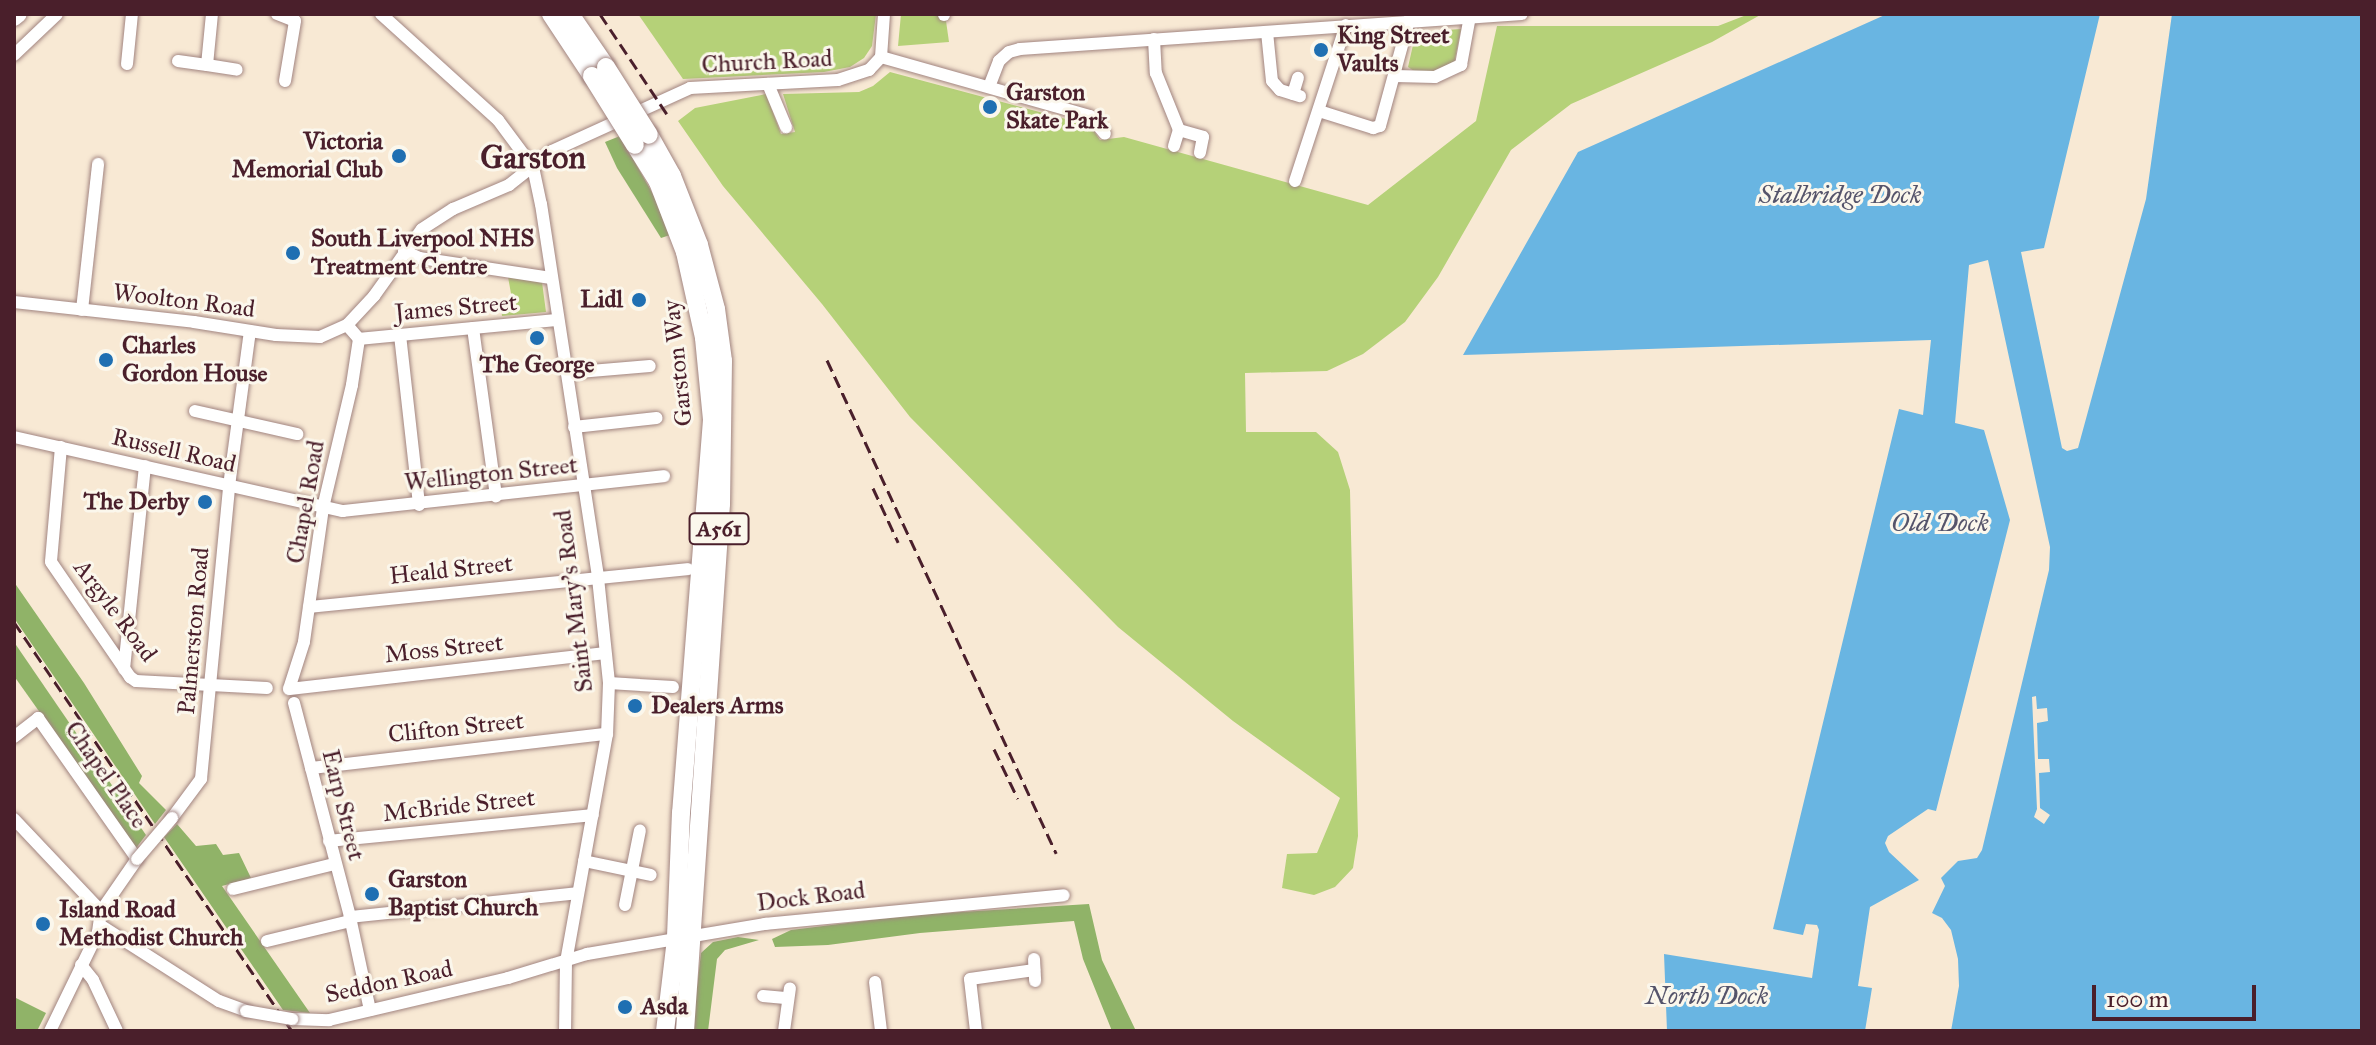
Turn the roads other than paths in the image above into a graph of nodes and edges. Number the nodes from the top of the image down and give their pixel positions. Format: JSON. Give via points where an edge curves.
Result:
{"nodes":[{"id":1,"x":19,"y":14,"type":"edge"},
{"id":2,"x":57,"y":14,"type":"edge"},
{"id":3,"x":132,"y":14,"type":"edge"},
{"id":4,"x":212,"y":14,"type":"edge"},
{"id":5,"x":277,"y":14,"type":"edge"},
{"id":6,"x":381,"y":14,"type":"edge"},
{"id":7,"x":551,"y":14,"type":"edge"},
{"id":8,"x":570,"y":14,"type":"edge"},
{"id":9,"x":884,"y":14,"type":"edge"},
{"id":10,"x":1287,"y":14,"type":"edge"},
{"id":11,"x":1522,"y":14,"type":"edge"},
{"id":12,"x":1470,"y":16,"type":"junction"},
{"id":13,"x":14,"y":18,"type":"edge"},
{"id":14,"x":300,"y":18,"type":"edge"},
{"id":15,"x":1409,"y":20,"type":"junction"},
{"id":16,"x":1346,"y":25,"type":"junction"},
{"id":17,"x":1288,"y":30,"type":"junction"},
{"id":18,"x":1267,"y":32,"type":"junction"},
{"id":19,"x":1154,"y":39,"type":"junction"},
{"id":20,"x":14,"y":55,"type":"edge"},
{"id":21,"x":881,"y":57,"type":"junction"},
{"id":22,"x":178,"y":61,"type":"dead end"},
{"id":23,"x":127,"y":64,"type":"dead end"},
{"id":24,"x":207,"y":65,"type":"junction"},
{"id":25,"x":237,"y":70,"type":"dead end"},
{"id":26,"x":599,"y":72,"type":"junction"},
{"id":27,"x":1395,"y":76,"type":"junction"},
{"id":28,"x":1298,"y":78,"type":"dead end"},
{"id":29,"x":285,"y":81,"type":"dead end"},
{"id":30,"x":768,"y":84,"type":"junction"},
{"id":31,"x":989,"y":87,"type":"junction"},
{"id":32,"x":1319,"y":111,"type":"junction"},
{"id":33,"x":786,"y":127,"type":"dead end"},
{"id":34,"x":1179,"y":130,"type":"junction"},
{"id":35,"x":1105,"y":134,"type":"dead end"},
{"id":36,"x":1174,"y":146,"type":"dead end"},
{"id":37,"x":1200,"y":153,"type":"dead end"},
{"id":38,"x":98,"y":164,"type":"dead end"},
{"id":39,"x":533,"y":167,"type":"junction"},
{"id":40,"x":1313,"y":176,"type":"dead end"},
{"id":41,"x":404,"y":251,"type":"junction"},
{"id":42,"x":551,"y":278,"type":"junction"},
{"id":43,"x":14,"y":302,"type":"edge"},
{"id":44,"x":82,"y":310,"type":"junction"},
{"id":45,"x":558,"y":320,"type":"junction"},
{"id":46,"x":347,"y":325,"type":"junction"},
{"id":47,"x":473,"y":328,"type":"junction"},
{"id":48,"x":250,"y":331,"type":"junction"},
{"id":49,"x":400,"y":335,"type":"junction"},
{"id":50,"x":359,"y":339,"type":"junction"},
{"id":51,"x":650,"y":366,"type":"dead end"},
{"id":52,"x":567,"y":373,"type":"junction"},
{"id":53,"x":195,"y":411,"type":"dead end"},
{"id":54,"x":657,"y":418,"type":"dead end"},
{"id":55,"x":239,"y":420,"type":"junction"},
{"id":56,"x":574,"y":427,"type":"junction"},
{"id":57,"x":297,"y":434,"type":"dead end"},
{"id":58,"x":14,"y":437,"type":"edge"},
{"id":59,"x":61,"y":447,"type":"junction"},
{"id":60,"x":145,"y":466,"type":"junction"},
{"id":61,"x":664,"y":476,"type":"dead end"},
{"id":62,"x":229,"y":486,"type":"junction"},
{"id":63,"x":582,"y":486,"type":"junction"},
{"id":64,"x":496,"y":496,"type":"junction"},
{"id":65,"x":419,"y":505,"type":"junction"},
{"id":66,"x":323,"y":508,"type":"junction"},
{"id":67,"x":688,"y":569,"type":"dead end"},
{"id":68,"x":598,"y":578,"type":"junction"},
{"id":69,"x":309,"y":607,"type":"junction"},
{"id":70,"x":604,"y":653,"type":"junction"},
{"id":71,"x":124,"y":669,"type":"junction"},
{"id":72,"x":609,"y":683,"type":"junction"},
{"id":73,"x":212,"y":685,"type":"junction"},
{"id":74,"x":673,"y":687,"type":"dead end"},
{"id":75,"x":267,"y":688,"type":"dead end"},
{"id":76,"x":289,"y":689,"type":"joint"},
{"id":77,"x":294,"y":703,"type":"dead end"},
{"id":78,"x":607,"y":734,"type":"junction"},
{"id":79,"x":14,"y":737,"type":"edge"},
{"id":80,"x":311,"y":768,"type":"junction"},
{"id":81,"x":593,"y":815,"type":"junction"},
{"id":82,"x":14,"y":819,"type":"edge"},
{"id":83,"x":640,"y":830,"type":"dead end"},
{"id":84,"x":329,"y":841,"type":"junction"},
{"id":85,"x":137,"y":859,"type":"junction"},
{"id":86,"x":584,"y":861,"type":"junction"},
{"id":87,"x":334,"y":864,"type":"junction"},
{"id":88,"x":632,"y":871,"type":"junction"},
{"id":89,"x":651,"y":875,"type":"dead end"},
{"id":90,"x":233,"y":889,"type":"dead end"},
{"id":91,"x":578,"y":893,"type":"junction"},
{"id":92,"x":1064,"y":895,"type":"dead end"},
{"id":93,"x":625,"y":905,"type":"dead end"},
{"id":94,"x":100,"y":918,"type":"junction"},
{"id":95,"x":350,"y":919,"type":"junction"},
{"id":96,"x":685,"y":937,"type":"junction"},
{"id":97,"x":267,"y":941,"type":"dead end"},
{"id":98,"x":566,"y":962,"type":"junction"},
{"id":99,"x":81,"y":965,"type":"junction"},
{"id":100,"x":1034,"y":970,"type":"dead end"},
{"id":101,"x":875,"y":982,"type":"dead end"},
{"id":102,"x":763,"y":996,"type":"dead end"},
{"id":103,"x":370,"y":1010,"type":"junction"},
{"id":104,"x":331,"y":1026,"type":"edge"},
{"id":105,"x":50,"y":1031,"type":"edge"},
{"id":106,"x":117,"y":1031,"type":"edge"},
{"id":107,"x":565,"y":1031,"type":"edge"},
{"id":108,"x":665,"y":1031,"type":"edge"},
{"id":109,"x":685,"y":1031,"type":"edge"},
{"id":110,"x":784,"y":1031,"type":"edge"},
{"id":111,"x":881,"y":1031,"type":"edge"},
{"id":112,"x":976,"y":1031,"type":"edge"}],
"edges":[{"from":1,"to":13,"type":"main road"},
{"from":2,"to":20,"type":"street"},
{"from":3,"to":23,"type":"street"},
{"from":4,"to":24,"type":"street"},
{"from":5,"to":14,"type":"street"},
{"from":6,"to":39,"type":"street","via":[[480,102]]},
{"from":7,"to":26,"type":"highway","name":"Garston Way","number":"A561"},
{"from":8,"to":26,"type":"highway","name":"Garston Way","number":"A561"},
{"from":9,"to":21,"type":"street"},
{"from":10,"to":17,"type":"street"},
{"from":11,"to":12,"type":"street"},
{"from":12,"to":15,"type":"street"},
{"from":12,"to":27,"type":"street","via":[[1461,65],[1435,77]]},
{"from":14,"to":29,"type":"street"},
{"from":15,"to":16,"type":"street"},
{"from":15,"to":27,"type":"street"},
{"from":16,"to":17,"type":"street"},
{"from":16,"to":32,"type":"street"},
{"from":17,"to":18,"type":"street"},
{"from":18,"to":19,"type":"street"},
{"from":18,"to":28,"type":"street","via":[[1272,81],[1297,95]]},
{"from":19,"to":31,"type":"street","via":[[1009,52],[999,61]]},
{"from":19,"to":34,"type":"street","via":[[1156,73]]},
{"from":21,"to":30,"type":"street","name":"Church Road","via":[[854,78]]},
{"from":21,"to":31,"type":"street"},
{"from":22,"to":24,"type":"street"},
{"from":24,"to":25,"type":"street"},
{"from":26,"to":96,"type":"highway","name":"Garston Way","number":"A561","bridge":true,"via":[[642,140],[685,252],[704,338],[712,420],[681,812]]},
{"from":27,"to":32,"type":"street","via":[[1380,126]]},
{"from":30,"to":33,"type":"street"},
{"from":30,"to":39,"type":"street","name":"Church Road","via":[[690,88],[552,151]]},
{"from":31,"to":35,"type":"street","via":[[1090,116]]},
{"from":32,"to":40,"type":"street","via":[[1297,176]]},
{"from":34,"to":36,"type":"street"},
{"from":34,"to":37,"type":"street","via":[[1203,137]]},
{"from":38,"to":44,"type":"street"},
{"from":39,"to":41,"type":"street","name":"Church Road","via":[[509,185],[432,222]]},
{"from":39,"to":42,"type":"street","name":"Saint Mary's Road"},
{"from":41,"to":42,"type":"street"},
{"from":41,"to":46,"type":"street","name":"Church Road"},
{"from":42,"to":45,"type":"street","name":"Saint Mary's Road"},
{"from":43,"to":44,"type":"street","name":"Woolton Road"},
{"from":44,"to":48,"type":"street","name":"Woolton Road"},
{"from":45,"to":47,"type":"street","name":"James Street"},
{"from":45,"to":52,"type":"street","name":"Saint Mary's Road"},
{"from":46,"to":48,"type":"street","name":"Woolton Road","via":[[320,337]]},
{"from":46,"to":50,"type":"street"},
{"from":47,"to":49,"type":"street","name":"James Street"},
{"from":47,"to":64,"type":"street"},
{"from":48,"to":55,"type":"street","name":"Palmerston Road"},
{"from":49,"to":50,"type":"street","name":"James Street"},
{"from":49,"to":65,"type":"street"},
{"from":50,"to":66,"type":"street","name":"Chapel Road"},
{"from":51,"to":52,"type":"street"},
{"from":52,"to":56,"type":"street","name":"Saint Mary's Road"},
{"from":53,"to":55,"type":"street"},
{"from":54,"to":56,"type":"street"},
{"from":55,"to":57,"type":"street"},
{"from":55,"to":62,"type":"street","name":"Palmerston Road"},
{"from":56,"to":63,"type":"street","name":"Saint Mary's Road"},
{"from":58,"to":59,"type":"street","name":"Russell Road"},
{"from":59,"to":60,"type":"street","name":"Russell Road"},
{"from":59,"to":71,"type":"street","name":"Argyle Road","via":[[51,562]]},
{"from":60,"to":62,"type":"street","name":"Russell Road"},
{"from":60,"to":71,"type":"street"},
{"from":61,"to":63,"type":"street","name":"Wellington Street"},
{"from":62,"to":66,"type":"street","name":"Russell Road"},
{"from":62,"to":73,"type":"street","name":"Palmerston Road"},
{"from":63,"to":64,"type":"street","name":"Wellington Street"},
{"from":63,"to":68,"type":"street","name":"Saint Mary's Road"},
{"from":64,"to":65,"type":"street","name":"Wellington Street"},
{"from":65,"to":66,"type":"street","name":"Wellington Street","via":[[357,511]]},
{"from":66,"to":69,"type":"street","name":"Chapel Road"},
{"from":67,"to":68,"type":"street","name":"Heald Street"},
{"from":68,"to":69,"type":"street","name":"Heald Street"},
{"from":68,"to":70,"type":"street","name":"Saint Mary's Road"},
{"from":69,"to":76,"type":"street","name":"Chapel Road"},
{"from":70,"to":72,"type":"street","name":"Saint Mary's Road"},
{"from":70,"to":76,"type":"street","name":"Moss Street"},
{"from":71,"to":73,"type":"street","name":"Argyle Road","via":[[136,681]]},
{"from":72,"to":74,"type":"street"},
{"from":72,"to":78,"type":"street","name":"Saint Mary's Road"},
{"from":73,"to":75,"type":"street","name":"Argyle Road"},
{"from":73,"to":85,"type":"street","name":"Palmerston Road","bridge":true,"via":[[201,779]]},
{"from":77,"to":80,"type":"street","name":"Earp Street"},
{"from":78,"to":80,"type":"street","name":"Clifton Street"},
{"from":78,"to":81,"type":"street","name":"Saint Mary's Road"},
{"from":79,"to":85,"type":"street","name":"Chapel Place","via":[[38,718]]},
{"from":80,"to":84,"type":"street","name":"Earp Street"},
{"from":81,"to":84,"type":"street","name":"McBride Street"},
{"from":81,"to":86,"type":"street","name":"Saint Mary's Road"},
{"from":82,"to":94,"type":"street","name":"Seddon Road"},
{"from":83,"to":88,"type":"street"},
{"from":84,"to":87,"type":"street","name":"Earp Street"},
{"from":85,"to":94,"type":"street"},
{"from":86,"to":88,"type":"street"},
{"from":86,"to":91,"type":"street","name":"Saint Mary's Road"},
{"from":87,"to":90,"type":"street"},
{"from":87,"to":95,"type":"street","name":"Earp Street"},
{"from":88,"to":89,"type":"street"},
{"from":88,"to":93,"type":"street"},
{"from":91,"to":95,"type":"street"},
{"from":91,"to":98,"type":"street","name":"Saint Mary's Road"},
{"from":92,"to":96,"type":"street","name":"Dock Road","via":[[835,914]]},
{"from":94,"to":99,"type":"street"},
{"from":94,"to":104,"type":"street","name":"Seddon Road","bridge":true,"via":[[219,1001]]},
{"from":95,"to":97,"type":"street"},
{"from":95,"to":103,"type":"street","name":"Earp Street"},
{"from":96,"to":98,"type":"street","name":"Dock Road"},
{"from":96,"to":108,"type":"highway","name":"Garston Way","number":"A561"},
{"from":96,"to":109,"type":"highway","name":"Garston Way","number":"A561"},
{"from":98,"to":103,"type":"street","name":"Seddon Road"},
{"from":98,"to":107,"type":"street","name":"Saint Mary's Road"},
{"from":99,"to":105,"type":"street"},
{"from":99,"to":106,"type":"street"},
{"from":100,"to":112,"type":"street","via":[[970,979]]},
{"from":101,"to":111,"type":"street"},
{"from":102,"to":110,"type":"street","via":[[789,993]]},
{"from":103,"to":104,"type":"street","name":"Seddon Road"}]}
